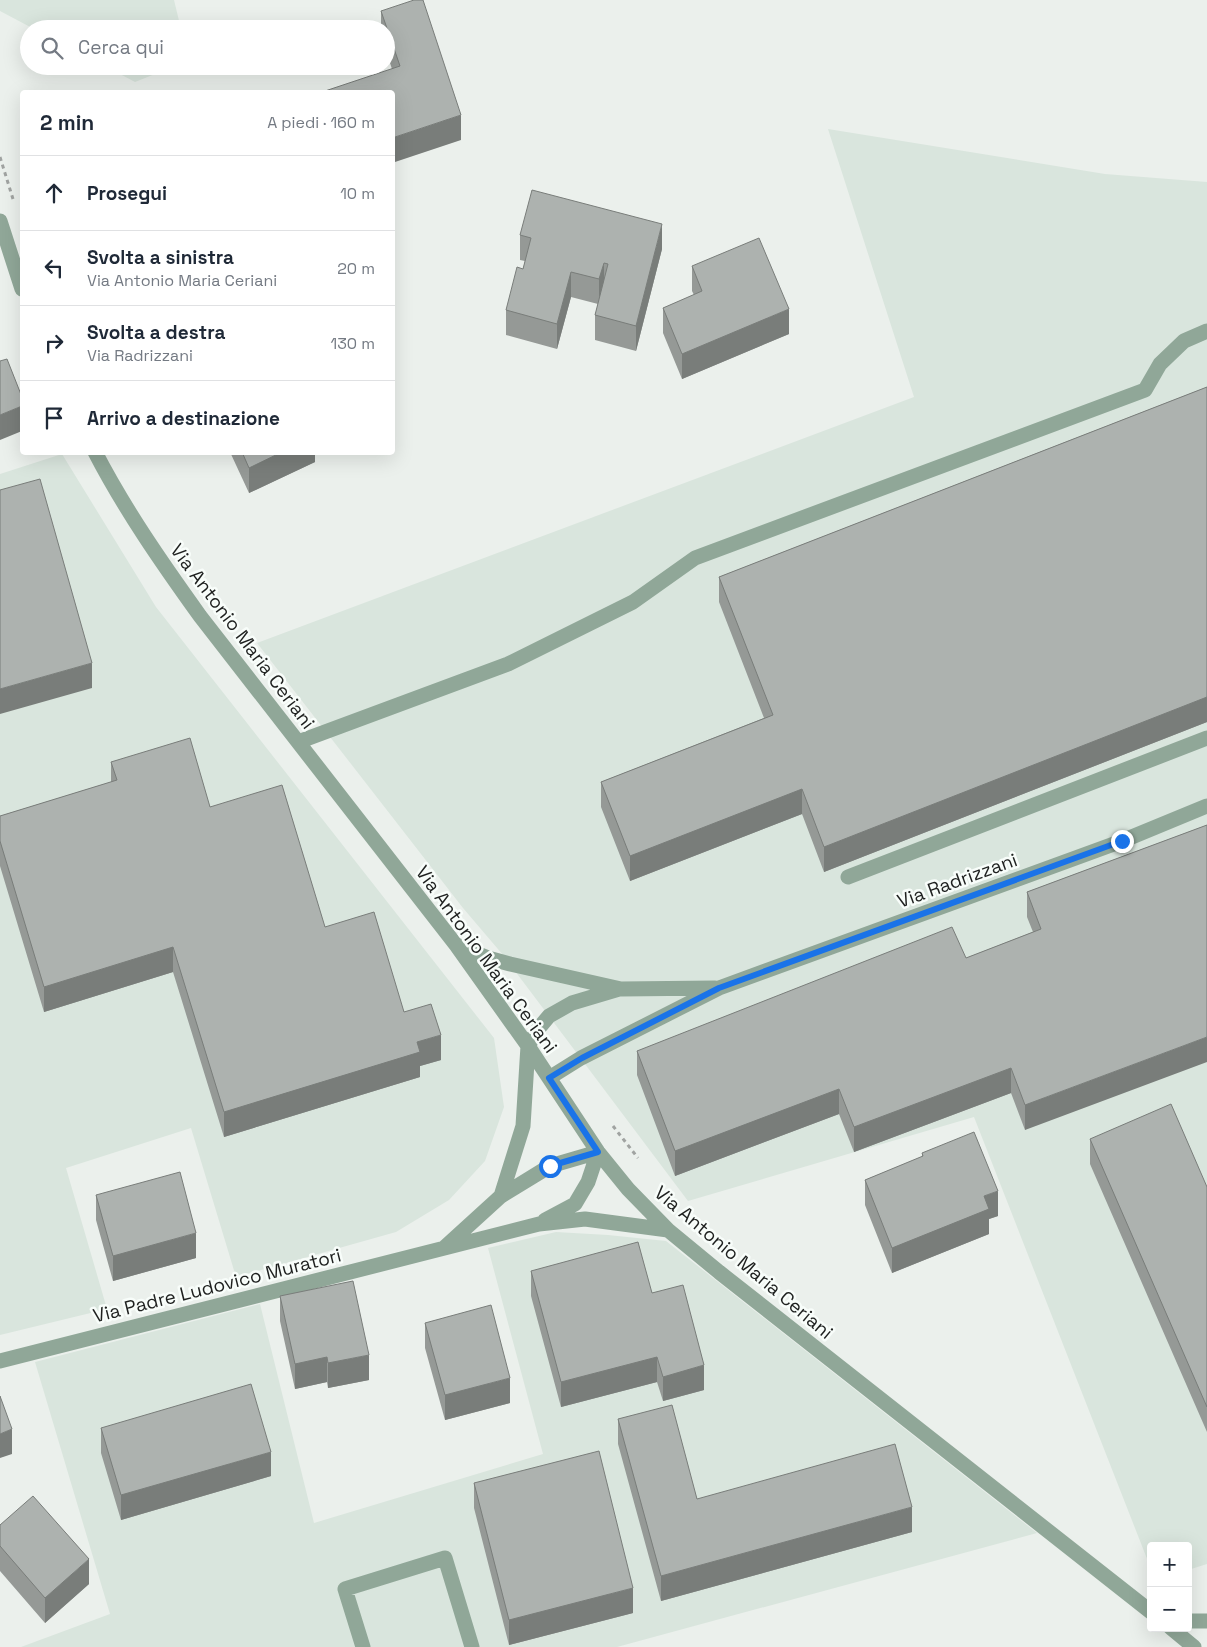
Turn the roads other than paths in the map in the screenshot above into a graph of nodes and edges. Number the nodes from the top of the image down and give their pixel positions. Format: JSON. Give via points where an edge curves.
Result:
{"nodes":[{"id":1,"x":0,"y":221,"type":"edge"},
{"id":2,"x":20,"y":284,"type":"edge"},
{"id":3,"x":1207,"y":331,"type":"edge"},
{"id":4,"x":97,"y":455,"type":"edge"},
{"id":5,"x":1207,"y":738,"type":"edge"},
{"id":6,"x":298,"y":742,"type":"junction"},
{"id":7,"x":1207,"y":806,"type":"edge"},
{"id":8,"x":848,"y":877,"type":"dead end"},
{"id":9,"x":456,"y":945,"type":"junction"},
{"id":10,"x":719,"y":988,"type":"junction"},
{"id":11,"x":621,"y":989,"type":"junction"},
{"id":12,"x":528,"y":1046,"type":"junction"},
{"id":13,"x":549,"y":1078,"type":"junction"},
{"id":14,"x":598,"y":1152,"type":"junction"},
{"id":15,"x":501,"y":1196,"type":"junction"},
{"id":16,"x":539,"y":1224,"type":"junction"},
{"id":17,"x":668,"y":1230,"type":"junction"},
{"id":18,"x":444,"y":1248,"type":"junction"},
{"id":19,"x":0,"y":1361,"type":"edge"},
{"id":20,"x":1147,"y":1609,"type":"edge"},
{"id":21,"x":1192,"y":1621,"type":"edge"},
{"id":22,"x":1207,"y":1621,"type":"edge"},
{"id":23,"x":1176,"y":1632,"type":"edge"},
{"id":24,"x":363,"y":1647,"type":"edge"},
{"id":25,"x":472,"y":1647,"type":"edge"},
{"id":26,"x":1194,"y":1647,"type":"edge"}],
"edges":[{"from":1,"to":2,"type":"street"},
{"from":3,"to":6,"type":"street","via":[[1184,341],[1160,364],[1145,390],[695,558],[633,602],[508,664]]},
{"from":4,"to":6,"type":"street","name":"Via Antonio Maria Ceriani","via":[[167,570]]},
{"from":5,"to":8,"type":"street"},
{"from":6,"to":9,"type":"street","name":"Via Antonio Maria Ceriani"},
{"from":7,"to":10,"type":"street","name":"Via Radrizzani","via":[[1122,841]]},
{"from":9,"to":11,"type":"street","name":"Via Radrizzani","via":[[510,964]]},
{"from":9,"to":12,"type":"street","name":"Via Antonio Maria Ceriani"},
{"from":10,"to":11,"type":"street","name":"Via Radrizzani"},
{"from":10,"to":13,"type":"street","name":"Via Radrizzani"},
{"from":11,"to":12,"type":"street","name":"Via Radrizzani","via":[[572,1003],[549,1016]]},
{"from":12,"to":13,"type":"street","name":"Via Antonio Maria Ceriani"},
{"from":12,"to":15,"type":"street","via":[[523,1126]]},
{"from":13,"to":14,"type":"street","name":"Via Antonio Maria Ceriani"},
{"from":14,"to":15,"type":"street","name":"Via Padre Ludovico Muratori","via":[[550,1166]]},
{"from":14,"to":16,"type":"street","name":"Via Padre Ludovico Muratori","via":[[588,1182],[575,1204]]},
{"from":14,"to":17,"type":"street","name":"Via Antonio Maria Ceriani"},
{"from":15,"to":18,"type":"street","name":"Via Padre Ludovico Muratori"},
{"from":16,"to":17,"type":"street","name":"Via Padre Ludovico Muratori","via":[[586,1219]]},
{"from":16,"to":18,"type":"street","name":"Via Padre Ludovico Muratori"},
{"from":17,"to":20,"type":"street","name":"Via Antonio Maria Ceriani"},
{"from":18,"to":19,"type":"street","name":"Via Padre Ludovico Muratori"},
{"from":21,"to":22,"type":"street"},
{"from":23,"to":26,"type":"street"},
{"from":24,"to":25,"type":"street","via":[[345,1589],[444,1558]]}]}
